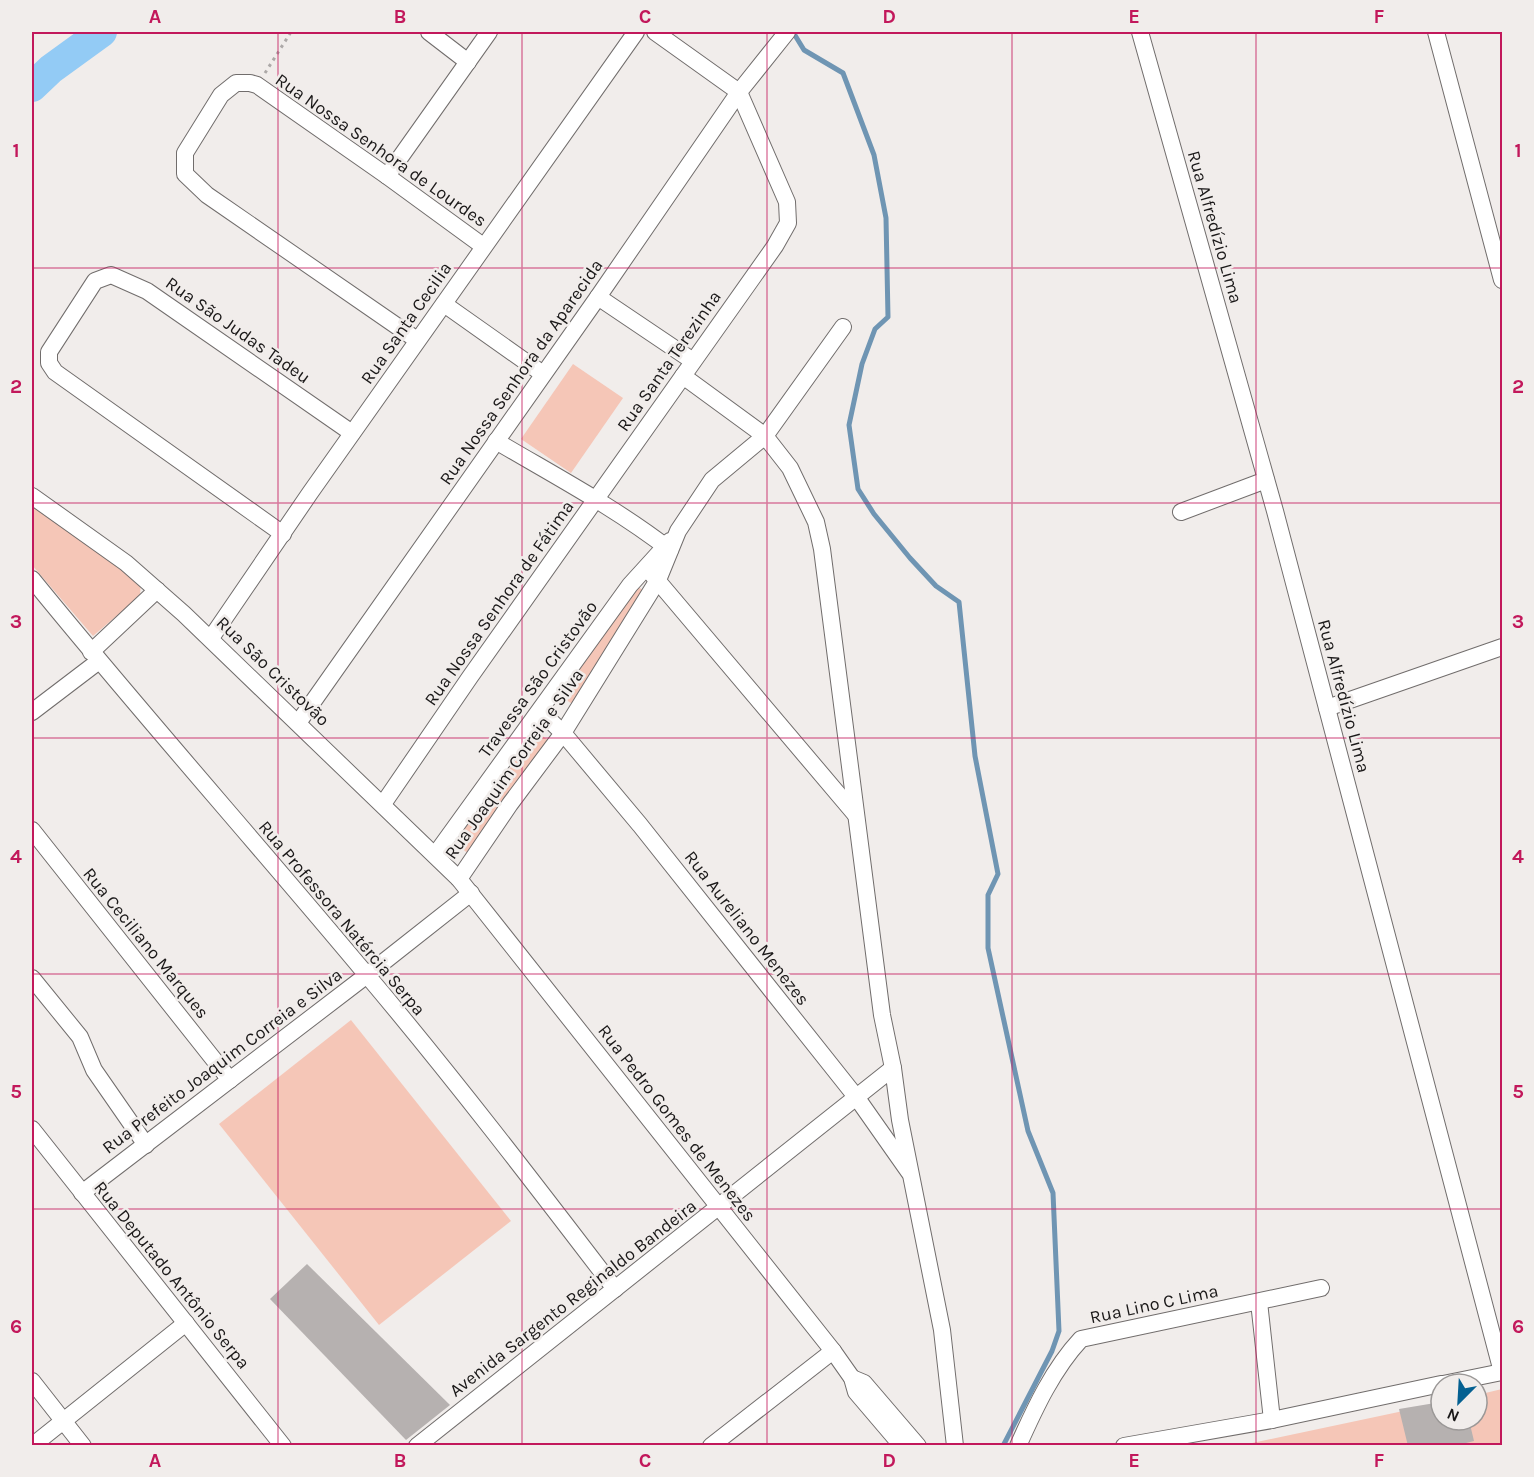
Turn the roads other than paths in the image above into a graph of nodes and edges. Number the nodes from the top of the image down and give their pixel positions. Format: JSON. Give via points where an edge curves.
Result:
{"nodes":[{"id":1,"x":429,"y":32,"type":"edge"},
{"id":2,"x":489,"y":32,"type":"edge"},
{"id":3,"x":636,"y":32,"type":"edge"},
{"id":4,"x":655,"y":32,"type":"edge"},
{"id":5,"x":1140,"y":32,"type":"edge"},
{"id":6,"x":1436,"y":32,"type":"edge"},
{"id":7,"x":782,"y":38,"type":"edge"},
{"id":8,"x":468,"y":62,"type":"junction"},
{"id":9,"x":739,"y":92,"type":"junction"},
{"id":10,"x":387,"y":176,"type":"junction"},
{"id":11,"x":483,"y":246,"type":"junction"},
{"id":12,"x":1503,"y":280,"type":"edge"},
{"id":13,"x":598,"y":297,"type":"junction"},
{"id":14,"x":444,"y":304,"type":"junction"},
{"id":15,"x":843,"y":327,"type":"dead end"},
{"id":16,"x":417,"y":340,"type":"junction"},
{"id":17,"x":693,"y":361,"type":"junction"},
{"id":18,"x":543,"y":374,"type":"junction"},
{"id":19,"x":683,"y":375,"type":"junction"},
{"id":20,"x":352,"y":434,"type":"junction"},
{"id":21,"x":765,"y":436,"type":"junction"},
{"id":22,"x":496,"y":441,"type":"junction"},
{"id":23,"x":1266,"y":480,"type":"junction"},
{"id":24,"x":32,"y":496,"type":"edge"},
{"id":25,"x":596,"y":499,"type":"junction"},
{"id":26,"x":1181,"y":512,"type":"dead end"},
{"id":27,"x":282,"y":534,"type":"junction"},
{"id":28,"x":668,"y":548,"type":"junction"},
{"id":29,"x":645,"y":567,"type":"junction"},
{"id":30,"x":32,"y":579,"type":"edge"},
{"id":31,"x":658,"y":580,"type":"junction"},
{"id":32,"x":157,"y":590,"type":"junction"},
{"id":33,"x":211,"y":638,"type":"junction"},
{"id":34,"x":1503,"y":646,"type":"edge"},
{"id":35,"x":95,"y":657,"type":"junction"},
{"id":36,"x":1327,"y":708,"type":"junction"},
{"id":37,"x":540,"y":711,"type":"junction"},
{"id":38,"x":32,"y":712,"type":"edge"},
{"id":39,"x":298,"y":723,"type":"junction"},
{"id":40,"x":563,"y":733,"type":"junction"},
{"id":41,"x":384,"y":804,"type":"junction"},
{"id":42,"x":856,"y":814,"type":"junction"},
{"id":43,"x":32,"y":830,"type":"edge"},
{"id":44,"x":435,"y":855,"type":"junction"},
{"id":45,"x":459,"y":879,"type":"junction"},
{"id":46,"x":471,"y":893,"type":"junction"},
{"id":47,"x":367,"y":975,"type":"junction"},
{"id":48,"x":32,"y":978,"type":"edge"},
{"id":49,"x":893,"y":1068,"type":"junction"},
{"id":50,"x":230,"y":1080,"type":"junction"},
{"id":51,"x":857,"y":1098,"type":"junction"},
{"id":52,"x":32,"y":1129,"type":"edge"},
{"id":53,"x":146,"y":1145,"type":"junction"},
{"id":54,"x":913,"y":1178,"type":"junction"},
{"id":55,"x":82,"y":1193,"type":"junction"},
{"id":56,"x":719,"y":1207,"type":"junction"},
{"id":57,"x":1321,"y":1288,"type":"dead end"},
{"id":58,"x":615,"y":1289,"type":"junction"},
{"id":59,"x":1259,"y":1302,"type":"junction"},
{"id":60,"x":186,"y":1323,"type":"junction"},
{"id":61,"x":833,"y":1351,"type":"junction"},
{"id":62,"x":1502,"y":1372,"type":"edge"},
{"id":63,"x":852,"y":1378,"type":"junction"},
{"id":64,"x":32,"y":1381,"type":"edge"},
{"id":65,"x":1429,"y":1387,"type":"edge"},
{"id":66,"x":1272,"y":1420,"type":"junction"},
{"id":67,"x":63,"y":1421,"type":"junction"},
{"id":68,"x":32,"y":1446,"type":"edge"},
{"id":69,"x":83,"y":1446,"type":"edge"},
{"id":70,"x":283,"y":1446,"type":"edge"},
{"id":71,"x":417,"y":1446,"type":"edge"},
{"id":72,"x":711,"y":1446,"type":"edge"},
{"id":73,"x":902,"y":1446,"type":"edge"},
{"id":74,"x":918,"y":1446,"type":"edge"},
{"id":75,"x":955,"y":1446,"type":"edge"},
{"id":76,"x":1017,"y":1446,"type":"edge"},
{"id":77,"x":1124,"y":1446,"type":"edge"}],
"edges":[{"from":1,"to":8,"type":"street"},
{"from":2,"to":8,"type":"street"},
{"from":3,"to":11,"type":"street","name":"Rua Santa Cecilia"},
{"from":4,"to":9,"type":"street"},
{"from":5,"to":23,"type":"street","name":"Rua Alfredízio Lima"},
{"from":6,"to":12,"type":"street"},
{"from":7,"to":9,"type":"street","name":"Rua Nossa Senhora da Aparecida"},
{"from":8,"to":10,"type":"street"},
{"from":9,"to":13,"type":"street","name":"Rua Nossa Senhora da Aparecida"},
{"from":9,"to":17,"type":"street","name":"Rua Santa Terezinha","via":[[787,202],[788,223]]},
{"from":10,"to":11,"type":"street","name":"Rua Nossa Senhora de Lourdes"},
{"from":10,"to":16,"type":"street","name":"Rua Nossa Senhora de Lourdes","via":[[250,83],[236,83],[221,95],[185,153],[185,174],[207,195]]},
{"from":11,"to":14,"type":"street","name":"Rua Santa Cecilia"},
{"from":13,"to":17,"type":"street"},
{"from":13,"to":18,"type":"street","name":"Rua Nossa Senhora da Aparecida"},
{"from":14,"to":16,"type":"street","name":"Rua Santa Cecilia"},
{"from":14,"to":18,"type":"street"},
{"from":15,"to":21,"type":"street","name":"Travessa São Cristovão"},
{"from":16,"to":20,"type":"street","name":"Rua Santa Cecilia"},
{"from":17,"to":19,"type":"street","name":"Rua Santa Terezinha"},
{"from":18,"to":22,"type":"street","name":"Rua Nossa Senhora da Aparecida"},
{"from":19,"to":21,"type":"street"},
{"from":19,"to":25,"type":"street","name":"Rua Santa Terezinha"},
{"from":20,"to":27,"type":"street","name":"Rua Santa Cecilia"},
{"from":20,"to":27,"type":"street","name":"Rua São Judas Tadeu","via":[[147,291],[111,275],[95,281],[49,352],[49,363],[55,372]]},
{"from":21,"to":28,"type":"street","name":"Travessa São Cristovão","via":[[712,480]]},
{"from":21,"to":42,"type":"street","via":[[790,468],[816,522]]},
{"from":22,"to":25,"type":"street"},
{"from":22,"to":39,"type":"street","name":"Rua Nossa Senhora da Aparecida"},
{"from":23,"to":26,"type":"street"},
{"from":23,"to":36,"type":"street","name":"Rua Alfredízio Lima"},
{"from":24,"to":32,"type":"street","name":"Rua São Cristovão"},
{"from":25,"to":28,"type":"street","name":"Rua Nossa Senhora de Fátima"},
{"from":25,"to":41,"type":"street","name":"Rua Nossa Senhora de Fátima"},
{"from":27,"to":33,"type":"street","name":"Rua Santa Cecilia"},
{"from":28,"to":29,"type":"street","name":"Travessa São Cristovão"},
{"from":28,"to":31,"type":"street","name":"Travessa São Cristovão"},
{"from":29,"to":31,"type":"street"},
{"from":29,"to":37,"type":"street","name":"Travessa São Cristovão"},
{"from":30,"to":35,"type":"street","name":"Rua Professora Natércia Serpa"},
{"from":31,"to":40,"type":"street","name":"Rua Joaquim Correia e Silva"},
{"from":31,"to":42,"type":"street"},
{"from":32,"to":33,"type":"street","name":"Rua São Cristovão"},
{"from":32,"to":35,"type":"street"},
{"from":33,"to":39,"type":"street","name":"Rua São Cristovão"},
{"from":34,"to":36,"type":"street"},
{"from":35,"to":38,"type":"street"},
{"from":35,"to":47,"type":"street","name":"Rua Professora Natércia Serpa"},
{"from":36,"to":62,"type":"street","name":"Rua Alfredízio Lima"},
{"from":37,"to":40,"type":"street","name":"Rua Aureliano Menezes"},
{"from":37,"to":44,"type":"street","name":"Travessa São Cristovão"},
{"from":39,"to":41,"type":"street","name":"Rua São Cristovão"},
{"from":40,"to":45,"type":"street","name":"Rua Joaquim Correia e Silva"},
{"from":40,"to":51,"type":"street","name":"Rua Aureliano Menezes"},
{"from":41,"to":44,"type":"street","name":"Rua São Cristovão"},
{"from":42,"to":49,"type":"street","via":[[882,1015]]},
{"from":43,"to":50,"type":"street","name":"Rua Ceciliano Marques"},
{"from":44,"to":45,"type":"street","name":"Rua São Cristovão"},
{"from":45,"to":46,"type":"street","name":"Rua São Cristovão"},
{"from":46,"to":47,"type":"street","name":"Rua Prefeito Joaquim Correia e Silva"},
{"from":46,"to":56,"type":"street","name":"Rua Pedro Gomes de Menezes"},
{"from":47,"to":50,"type":"street","name":"Rua Prefeito Joaquim Correia e Silva"},
{"from":47,"to":58,"type":"street","name":"Rua Professora Natércia Serpa"},
{"from":48,"to":53,"type":"street","via":[[80,1037],[94,1070]]},
{"from":49,"to":51,"type":"street","name":"Avenida Sargento Reginaldo Bandeira"},
{"from":49,"to":54,"type":"street"},
{"from":50,"to":53,"type":"street","name":"Rua Prefeito Joaquim Correia e Silva"},
{"from":51,"to":54,"type":"street","name":"Rua Aureliano Menezes"},
{"from":51,"to":56,"type":"street","name":"Avenida Sargento Reginaldo Bandeira"},
{"from":52,"to":55,"type":"street","name":"Rua Deputado Antônio Serpa"},
{"from":53,"to":55,"type":"street","name":"Rua Prefeito Joaquim Correia e Silva"},
{"from":54,"to":75,"type":"street","via":[[942,1330]]},
{"from":55,"to":60,"type":"street","name":"Rua Deputado Antônio Serpa"},
{"from":56,"to":58,"type":"street","name":"Avenida Sargento Reginaldo Bandeira"},
{"from":56,"to":61,"type":"street","name":"Rua Pedro Gomes de Menezes"},
{"from":57,"to":59,"type":"street","name":"Rua Lino C Lima"},
{"from":58,"to":71,"type":"street","name":"Avenida Sargento Reginaldo Bandeira"},
{"from":59,"to":66,"type":"street"},
{"from":59,"to":76,"type":"street","name":"Rua Lino C Lima","via":[[1081,1339],[1038,1402]]},
{"from":60,"to":67,"type":"street"},
{"from":60,"to":70,"type":"street","name":"Rua Deputado Antônio Serpa"},
{"from":61,"to":63,"type":"street","name":"Rua Pedro Gomes de Menezes"},
{"from":61,"to":72,"type":"street"},
{"from":63,"to":73,"type":"street","name":"Rua Pedro Gomes de Menezes","via":[[856,1392]]},
{"from":63,"to":74,"type":"street","name":"Rua Pedro Gomes de Menezes","via":[[864,1383]]},
{"from":64,"to":67,"type":"street"},
{"from":65,"to":66,"type":"street"},
{"from":66,"to":77,"type":"street"},
{"from":67,"to":68,"type":"street"},
{"from":67,"to":69,"type":"street"}]}
